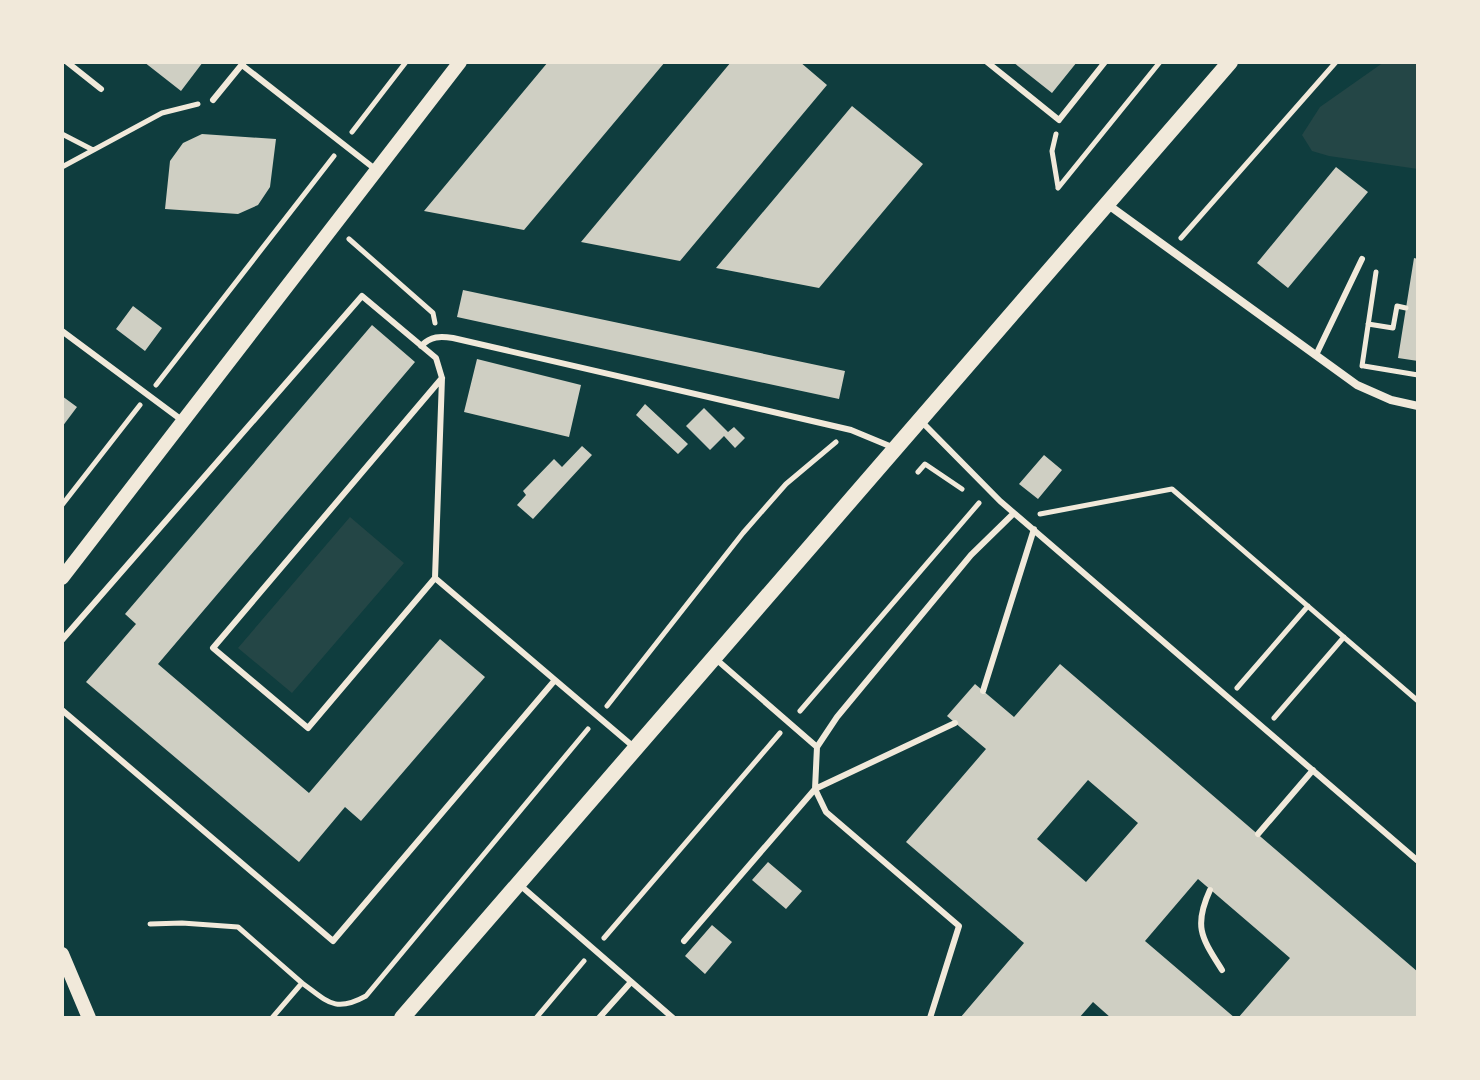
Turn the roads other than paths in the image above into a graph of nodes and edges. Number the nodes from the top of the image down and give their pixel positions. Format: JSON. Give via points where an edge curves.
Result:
{"nodes":[{"id":1,"x":67,"y":62,"type":"edge"},
{"id":2,"x":460,"y":62,"type":"edge"},
{"id":3,"x":987,"y":62,"type":"edge"},
{"id":4,"x":1105,"y":62,"type":"edge"},
{"id":5,"x":1230,"y":62,"type":"edge"},
{"id":6,"x":243,"y":63,"type":"edge"},
{"id":7,"x":101,"y":89,"type":"dead end"},
{"id":8,"x":213,"y":100,"type":"road end"},
{"id":9,"x":378,"y":171,"type":"junction"},
{"id":10,"x":1107,"y":204,"type":"junction"},
{"id":11,"x":1362,"y":259,"type":"road end"},
{"id":12,"x":62,"y":331,"type":"edge"},
{"id":13,"x":421,"y":346,"type":"junction"},
{"id":14,"x":1316,"y":355,"type":"junction"},
{"id":15,"x":442,"y":378,"type":"junction"},
{"id":16,"x":1418,"y":406,"type":"edge"},
{"id":17,"x":920,"y":420,"type":"junction"},
{"id":18,"x":183,"y":421,"type":"junction"},
{"id":19,"x":895,"y":448,"type":"junction"},
{"id":20,"x":1017,"y":515,"type":"junction"},
{"id":21,"x":1034,"y":529,"type":"junction"},
{"id":22,"x":62,"y":578,"type":"edge"},
{"id":23,"x":435,"y":578,"type":"junction"},
{"id":24,"x":62,"y":640,"type":"edge"},
{"id":25,"x":714,"y":657,"type":"junction"},
{"id":26,"x":555,"y":680,"type":"junction"},
{"id":27,"x":983,"y":691,"type":"dead end"},
{"id":28,"x":62,"y":710,"type":"edge"},
{"id":29,"x":955,"y":723,"type":"dead end"},
{"id":30,"x":817,"y":747,"type":"junction"},
{"id":31,"x":635,"y":748,"type":"junction"},
{"id":32,"x":1313,"y":770,"type":"junction"},
{"id":33,"x":815,"y":789,"type":"junction"},
{"id":34,"x":1258,"y":834,"type":"dead end"},
{"id":35,"x":1418,"y":861,"type":"edge"},
{"id":36,"x":518,"y":884,"type":"junction"},
{"id":37,"x":1210,"y":890,"type":"dead end"},
{"id":38,"x":684,"y":941,"type":"dead end"},
{"id":39,"x":62,"y":954,"type":"edge"},
{"id":40,"x":1222,"y":970,"type":"dead end"},
{"id":41,"x":631,"y":982,"type":"junction"},
{"id":42,"x":89,"y":1018,"type":"edge"},
{"id":43,"x":402,"y":1018,"type":"edge"},
{"id":44,"x":599,"y":1018,"type":"edge"},
{"id":45,"x":673,"y":1018,"type":"edge"},
{"id":46,"x":930,"y":1018,"type":"edge"}],
"edges":[{"from":1,"to":7,"type":"lane"},
{"from":2,"to":9,"type":"street"},
{"from":3,"to":4,"type":"lane","via":[[1059,120]]},
{"from":5,"to":10,"type":"main road"},
{"from":6,"to":8,"type":"lane"},
{"from":6,"to":9,"type":"lane"},
{"from":9,"to":18,"type":"street"},
{"from":10,"to":14,"type":"street"},
{"from":10,"to":17,"type":"main road"},
{"from":11,"to":14,"type":"lane"},
{"from":12,"to":18,"type":"lane"},
{"from":13,"to":15,"type":"lane","via":[[436,358]]},
{"from":13,"to":19,"type":"lane","via":[[437,336],[851,430]]},
{"from":13,"to":24,"type":"lane","via":[[362,296]]},
{"from":14,"to":16,"type":"street","via":[[1357,385]]},
{"from":15,"to":23,"type":"lane"},
{"from":15,"to":23,"type":"lane","via":[[213,648],[308,728]]},
{"from":17,"to":19,"type":"main road"},
{"from":17,"to":20,"type":"lane"},
{"from":18,"to":22,"type":"street"},
{"from":19,"to":25,"type":"main road"},
{"from":20,"to":21,"type":"lane"},
{"from":20,"to":30,"type":"lane","via":[[971,555]]},
{"from":21,"to":27,"type":"lane"},
{"from":21,"to":32,"type":"lane"},
{"from":23,"to":26,"type":"lane"},
{"from":25,"to":30,"type":"lane"},
{"from":25,"to":31,"type":"main road"},
{"from":26,"to":28,"type":"lane","via":[[333,941]]},
{"from":26,"to":31,"type":"lane"},
{"from":29,"to":33,"type":"lane"},
{"from":30,"to":33,"type":"lane"},
{"from":31,"to":36,"type":"main road"},
{"from":32,"to":34,"type":"lane"},
{"from":32,"to":35,"type":"lane"},
{"from":33,"to":38,"type":"lane"},
{"from":33,"to":46,"type":"lane","via":[[826,812],[959,926]]},
{"from":36,"to":41,"type":"lane"},
{"from":36,"to":43,"type":"main road"},
{"from":37,"to":40,"type":"lane","via":[[1202,906],[1201,936]]},
{"from":39,"to":42,"type":"street"},
{"from":41,"to":44,"type":"lane"},
{"from":41,"to":45,"type":"lane"}]}
